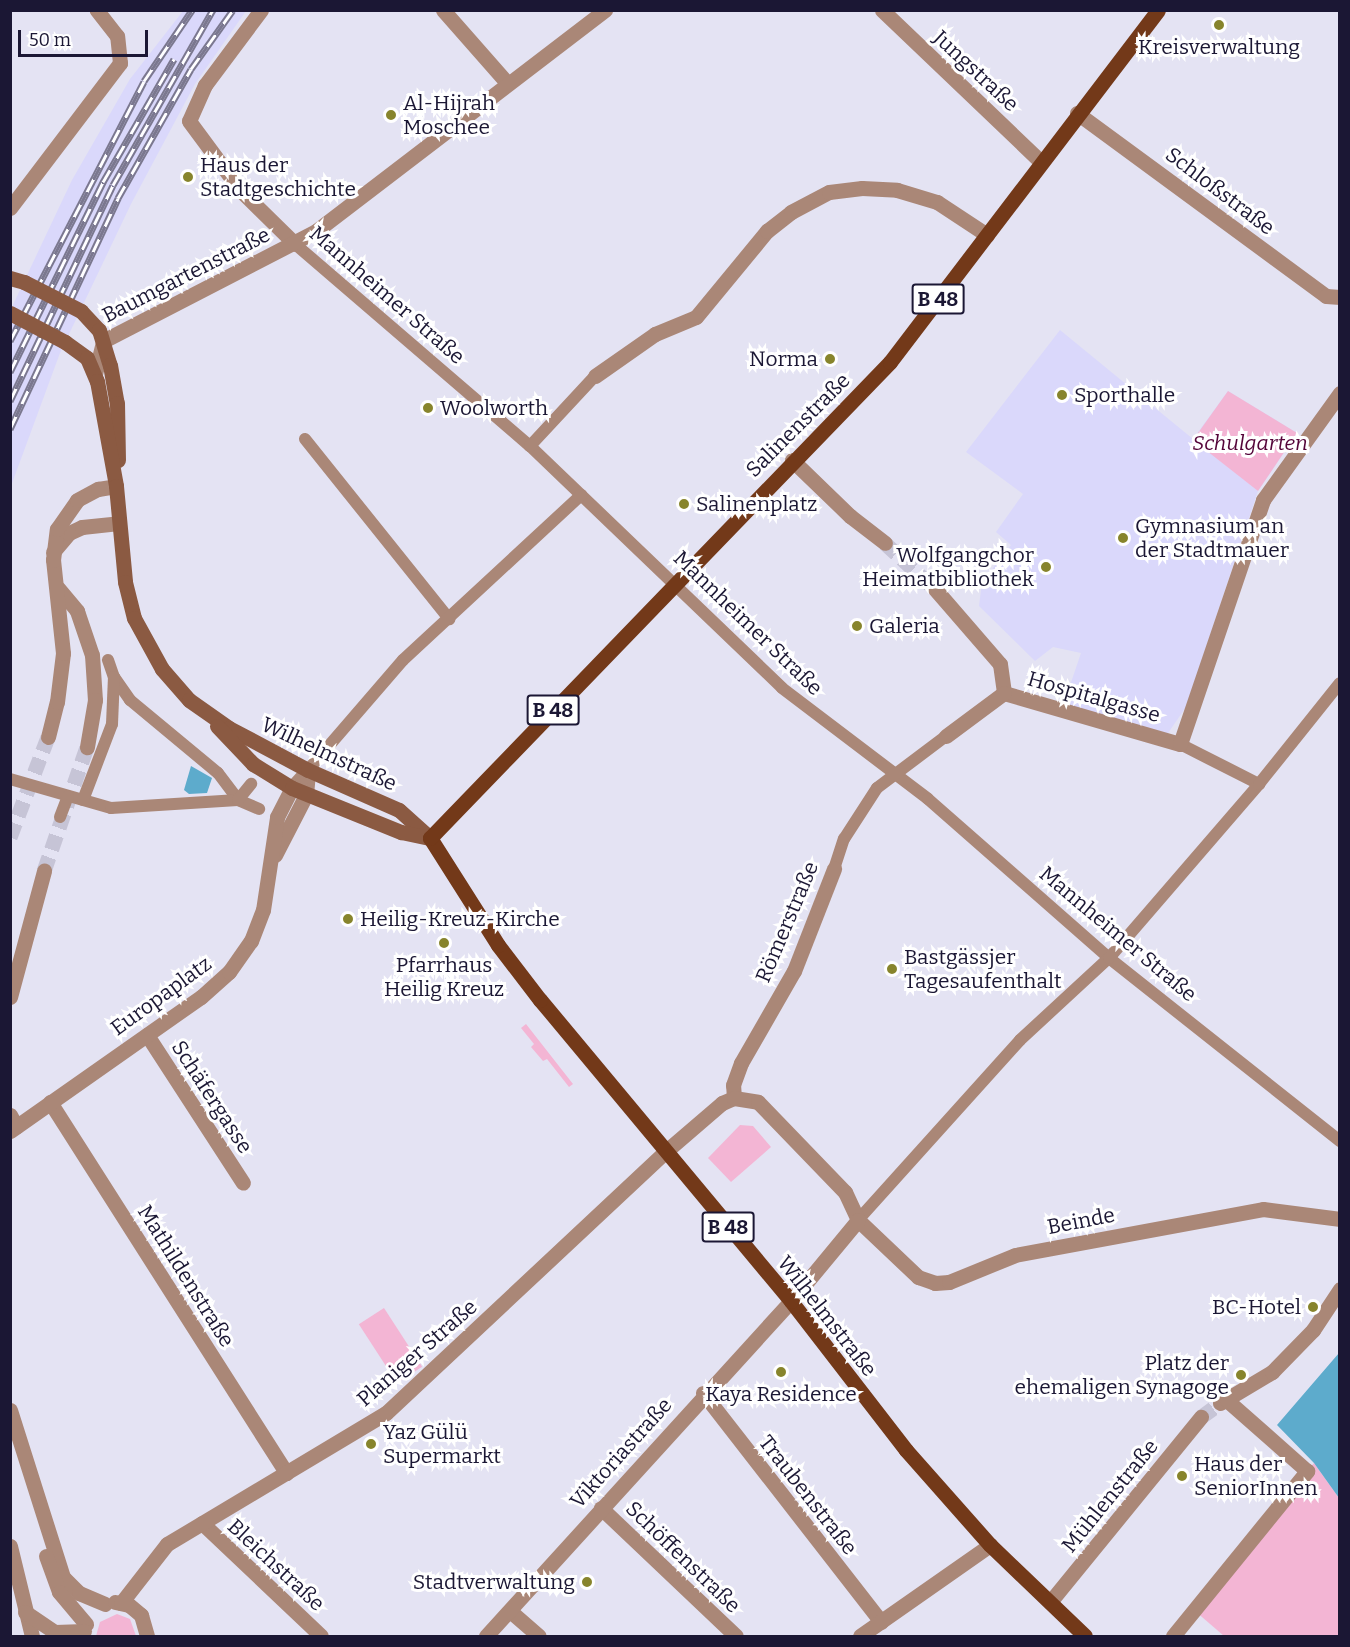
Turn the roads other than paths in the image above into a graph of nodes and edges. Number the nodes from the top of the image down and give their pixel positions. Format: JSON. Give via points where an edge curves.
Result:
{"nodes":[{"id":1,"x":97,"y":10,"type":"edge"},
{"id":2,"x":261,"y":10,"type":"edge"},
{"id":3,"x":443,"y":10,"type":"edge"},
{"id":4,"x":604,"y":10,"type":"edge"},
{"id":5,"x":882,"y":10,"type":"edge"},
{"id":6,"x":1158,"y":10,"type":"edge"},
{"id":7,"x":508,"y":84,"type":"junction"},
{"id":8,"x":1077,"y":113,"type":"junction"},
{"id":9,"x":1041,"y":162,"type":"junction"},
{"id":10,"x":10,"y":208,"type":"edge"},
{"id":11,"x":987,"y":235,"type":"junction"},
{"id":12,"x":296,"y":244,"type":"junction"},
{"id":13,"x":17,"y":280,"type":"edge"},
{"id":14,"x":1340,"y":297,"type":"edge"},
{"id":15,"x":10,"y":313,"type":"edge"},
{"id":16,"x":103,"y":341,"type":"junction"},
{"id":17,"x":95,"y":374,"type":"junction"},
{"id":18,"x":595,"y":376,"type":"joint"},
{"id":19,"x":1340,"y":393,"type":"edge"},
{"id":20,"x":305,"y":440,"type":"dead end"},
{"id":21,"x":530,"y":446,"type":"junction"},
{"id":22,"x":792,"y":460,"type":"junction"},
{"id":23,"x":116,"y":486,"type":"junction"},
{"id":24,"x":580,"y":495,"type":"junction"},
{"id":25,"x":119,"y":523,"type":"junction"},
{"id":26,"x":885,"y":543,"type":"tunnel mouth"},
{"id":27,"x":53,"y":552,"type":"junction"},
{"id":28,"x":675,"y":582,"type":"junction"},
{"id":29,"x":58,"y":588,"type":"junction"},
{"id":30,"x":936,"y":589,"type":"tunnel mouth"},
{"id":31,"x":449,"y":619,"type":"junction"},
{"id":32,"x":88,"y":632,"type":"junction"},
{"id":33,"x":63,"y":636,"type":"junction"},
{"id":34,"x":108,"y":660,"type":"dead end"},
{"id":35,"x":114,"y":677,"type":"junction"},
{"id":36,"x":1340,"y":683,"type":"edge"},
{"id":37,"x":1004,"y":693,"type":"junction"},
{"id":38,"x":205,"y":713,"type":"junction"},
{"id":39,"x":946,"y":736,"type":"joint"},
{"id":40,"x":48,"y":737,"type":"tunnel mouth"},
{"id":41,"x":1180,"y":744,"type":"junction"},
{"id":42,"x":87,"y":747,"type":"tunnel mouth"},
{"id":43,"x":308,"y":770,"type":"junction"},
{"id":44,"x":897,"y":774,"type":"junction"},
{"id":45,"x":10,"y":779,"type":"edge"},
{"id":46,"x":251,"y":784,"type":"dead end"},
{"id":47,"x":1260,"y":784,"type":"junction"},
{"id":48,"x":292,"y":788,"type":"junction"},
{"id":49,"x":306,"y":795,"type":"junction"},
{"id":50,"x":68,"y":796,"type":"junction"},
{"id":51,"x":83,"y":800,"type":"junction"},
{"id":52,"x":238,"y":800,"type":"junction"},
{"id":53,"x":259,"y":809,"type":"dead end"},
{"id":54,"x":60,"y":817,"type":"dead end"},
{"id":55,"x":401,"y":832,"type":"junction"},
{"id":56,"x":430,"y":838,"type":"junction"},
{"id":57,"x":274,"y":857,"type":"junction"},
{"id":58,"x":446,"y":863,"type":"junction"},
{"id":59,"x":834,"y":869,"type":"joint"},
{"id":60,"x":44,"y":871,"type":"tunnel mouth"},
{"id":61,"x":1109,"y":958,"type":"junction"},
{"id":62,"x":10,"y":997,"type":"edge"},
{"id":63,"x":147,"y":1035,"type":"junction"},
{"id":64,"x":734,"y":1098,"type":"junction"},
{"id":65,"x":50,"y":1102,"type":"junction"},
{"id":66,"x":12,"y":1124,"type":"edge"},
{"id":67,"x":1340,"y":1141,"type":"edge"},
{"id":68,"x":665,"y":1152,"type":"junction"},
{"id":69,"x":243,"y":1183,"type":"dead end"},
{"id":70,"x":1340,"y":1219,"type":"edge"},
{"id":71,"x":858,"y":1220,"type":"junction"},
{"id":72,"x":1340,"y":1289,"type":"edge"},
{"id":73,"x":791,"y":1301,"type":"junction"},
{"id":74,"x":703,"y":1393,"type":"junction"},
{"id":75,"x":10,"y":1410,"type":"edge"},
{"id":76,"x":1201,"y":1417,"type":"tunnel mouth"},
{"id":77,"x":286,"y":1473,"type":"junction"},
{"id":78,"x":601,"y":1508,"type":"junction"},
{"id":79,"x":42,"y":1514,"type":"junction"},
{"id":80,"x":202,"y":1523,"type":"junction"},
{"id":81,"x":990,"y":1545,"type":"junction"},
{"id":82,"x":10,"y":1546,"type":"edge"},
{"id":83,"x":1050,"y":1602,"type":"junction"},
{"id":84,"x":121,"y":1603,"type":"junction"},
{"id":85,"x":105,"y":1604,"type":"junction"},
{"id":86,"x":510,"y":1611,"type":"junction"},
{"id":87,"x":25,"y":1612,"type":"junction"},
{"id":88,"x":881,"y":1622,"type":"junction"},
{"id":89,"x":85,"y":1631,"type":"edge"},
{"id":90,"x":151,"y":1634,"type":"edge"},
{"id":91,"x":32,"y":1636,"type":"edge"},
{"id":92,"x":321,"y":1636,"type":"edge"},
{"id":93,"x":486,"y":1636,"type":"edge"},
{"id":94,"x":539,"y":1636,"type":"edge"},
{"id":95,"x":736,"y":1636,"type":"edge"},
{"id":96,"x":860,"y":1636,"type":"edge"},
{"id":97,"x":1085,"y":1636,"type":"edge"},
{"id":98,"x":1173,"y":1636,"type":"edge"}],
"edges":[{"from":1,"to":10,"type":"street","via":[[117,36],[120,63]]},
{"from":2,"to":12,"type":"street","name":"Mannheimer Straße","via":[[205,86],[189,121],[240,190]]},
{"from":3,"to":7,"type":"street"},
{"from":4,"to":7,"type":"street","name":"Baumgartenstraße"},
{"from":5,"to":9,"type":"street","name":"Jungstraße"},
{"from":6,"to":8,"type":"main road","name":"Salinenstraße"},
{"from":7,"to":12,"type":"street","name":"Baumgartenstraße"},
{"from":8,"to":9,"type":"main road","name":"Salinenstraße"},
{"from":8,"to":14,"type":"street","name":"Schloßstraße","via":[[1326,296]]},
{"from":9,"to":11,"type":"main road","name":"Salinenstraße","number":"B 48"},
{"from":11,"to":18,"type":"street","via":[[937,202],[897,190],[862,188],[830,192],[791,212],[767,231],[696,317],[655,334]]},
{"from":11,"to":22,"type":"main road","name":"Salinenstraße","number":"B 48","via":[[890,362]]},
{"from":12,"to":16,"type":"street","name":"Baumgartenstraße"},
{"from":12,"to":21,"type":"street","name":"Mannheimer Straße"},
{"from":13,"to":16,"type":"main road","name":"Wilhelmstraße","bridge":true,"via":[[81,311],[94,323]]},
{"from":15,"to":17,"type":"main road","name":"Wilhelmstraße","bridge":true,"via":[[80,351]]},
{"from":16,"to":17,"type":"street"},
{"from":16,"to":23,"type":"main road","name":"Wilhelmstraße","via":[[117,403]]},
{"from":17,"to":23,"type":"main road","name":"Wilhelmstraße"},
{"from":18,"to":21,"type":"street"},
{"from":19,"to":41,"type":"street","via":[[1263,500]]},
{"from":20,"to":31,"type":"street"},
{"from":21,"to":24,"type":"street","name":"Mannheimer Straße"},
{"from":22,"to":26,"type":"street","via":[[850,516]]},
{"from":22,"to":28,"type":"main road","name":"Salinenstraße","number":"B 48"},
{"from":23,"to":25,"type":"main road","name":"Wilhelmstraße"},
{"from":23,"to":27,"type":"street","via":[[88,493],[68,508],[57,529]]},
{"from":24,"to":28,"type":"street","name":"Mannheimer Straße"},
{"from":24,"to":31,"type":"street"},
{"from":25,"to":27,"type":"street","via":[[82,527],[69,533]]},
{"from":25,"to":38,"type":"main road","name":"Wilhelmstraße","via":[[125,582],[142,635],[175,685]]},
{"from":27,"to":29,"type":"street"},
{"from":28,"to":44,"type":"street","name":"Mannheimer Straße","via":[[782,688]]},
{"from":28,"to":56,"type":"main road","name":"Salinenstraße","number":"B 48"},
{"from":29,"to":32,"type":"street"},
{"from":29,"to":33,"type":"street"},
{"from":30,"to":37,"type":"street","via":[[1000,664]]},
{"from":31,"to":43,"type":"street","via":[[362,703]]},
{"from":32,"to":33,"type":"street","via":[[75,628]]},
{"from":32,"to":42,"type":"street","via":[[95,700]]},
{"from":33,"to":40,"type":"street","via":[[60,686]]},
{"from":34,"to":35,"type":"street"},
{"from":35,"to":51,"type":"street","via":[[112,724]]},
{"from":35,"to":52,"type":"street","via":[[130,700],[218,773]]},
{"from":36,"to":47,"type":"street"},
{"from":37,"to":39,"type":"street","name":"Hospitalgasse"},
{"from":37,"to":41,"type":"street","name":"Hospitalgasse"},
{"from":38,"to":43,"type":"main road","name":"Wilhelmstraße"},
{"from":38,"to":48,"type":"main road","name":"Wilhelmstraße","via":[[253,764]]},
{"from":39,"to":44,"type":"street","name":"Hospitalgasse"},
{"from":41,"to":47,"type":"street","name":"Hospitalgasse"},
{"from":43,"to":48,"type":"street","name":"Europaplatz"},
{"from":43,"to":49,"type":"street","name":"Europaplatz"},
{"from":43,"to":56,"type":"main road","name":"Wilhelmstraße","via":[[399,810]]},
{"from":44,"to":59,"type":"street","name":"Römerstraße","via":[[877,788],[860,812],[844,839]]},
{"from":44,"to":61,"type":"street","name":"Mannheimer Straße"},
{"from":45,"to":50,"type":"street"},
{"from":46,"to":52,"type":"street"},
{"from":47,"to":61,"type":"street"},
{"from":48,"to":49,"type":"main road","name":"Wilhelmstraße"},
{"from":48,"to":57,"type":"street","name":"Europaplatz","via":[[277,818]]},
{"from":49,"to":55,"type":"main road","name":"Wilhelmstraße"},
{"from":49,"to":57,"type":"street","name":"Europaplatz"},
{"from":50,"to":51,"type":"street"},
{"from":50,"to":54,"type":"street"},
{"from":51,"to":52,"type":"street","via":[[111,808]]},
{"from":52,"to":53,"type":"street"},
{"from":55,"to":56,"type":"main road","name":"Wilhelmstraße"},
{"from":55,"to":58,"type":"main road","name":"Wilhelmstraße"},
{"from":56,"to":58,"type":"main road","name":"Wilhelmstraße","number":"B 48"},
{"from":57,"to":63,"type":"street","name":"Europaplatz","via":[[258,926],[241,957],[216,986]]},
{"from":58,"to":68,"type":"main road","name":"Wilhelmstraße","number":"B 48","via":[[498,945]]},
{"from":59,"to":64,"type":"street","name":"Römerstraße","via":[[794,971],[741,1063],[733,1085]]},
{"from":60,"to":62,"type":"street"},
{"from":61,"to":67,"type":"street","name":"Mannheimer Straße"},
{"from":61,"to":71,"type":"street","via":[[1020,1040]]},
{"from":63,"to":65,"type":"street","name":"Europaplatz"},
{"from":63,"to":69,"type":"street","name":"Schäfergasse"},
{"from":64,"to":68,"type":"street","name":"Planiger Straße","via":[[722,1103]]},
{"from":64,"to":71,"type":"street","via":[[758,1102],[769,1109],[845,1192]]},
{"from":65,"to":66,"type":"street","name":"Europaplatz"},
{"from":65,"to":77,"type":"street","name":"Mathildenstraße"},
{"from":68,"to":73,"type":"main road","name":"Wilhelmstraße","number":"B 48"},
{"from":68,"to":77,"type":"street","name":"Planiger Straße","via":[[386,1413]]},
{"from":70,"to":71,"type":"street","name":"Beinde","via":[[1263,1209],[1015,1255],[949,1282],[935,1283],[918,1277]]},
{"from":71,"to":73,"type":"street","name":"Viktoriastraße"},
{"from":72,"to":98,"type":"street","via":[[1313,1330],[1272,1372],[1224,1402],[1307,1471]]},
{"from":73,"to":74,"type":"street","name":"Viktoriastraße"},
{"from":73,"to":81,"type":"main road","name":"Wilhelmstraße","number":"B 48","via":[[906,1450]]},
{"from":74,"to":78,"type":"street","name":"Viktoriastraße"},
{"from":74,"to":88,"type":"street","name":"Traubenstraße"},
{"from":75,"to":79,"type":"street"},
{"from":76,"to":83,"type":"street","name":"Mühlenstraße"},
{"from":77,"to":80,"type":"street","name":"Planiger Straße"},
{"from":78,"to":86,"type":"street","name":"Viktoriastraße"},
{"from":78,"to":95,"type":"street","name":"Schöffenstraße"},
{"from":79,"to":85,"type":"street","via":[[63,1578],[79,1593]]},
{"from":79,"to":89,"type":"street","via":[[50,1573]]},
{"from":80,"to":84,"type":"street","name":"Planiger Straße","via":[[158,1551]]},
{"from":80,"to":92,"type":"street","name":"Bleichstraße"},
{"from":81,"to":83,"type":"main road","name":"Wilhelmstraße","number":"B 48"},
{"from":81,"to":88,"type":"street"},
{"from":82,"to":87,"type":"street"},
{"from":83,"to":97,"type":"main road","name":"Wilhelmstraße","number":"B 48"},
{"from":84,"to":85,"type":"street"},
{"from":84,"to":90,"type":"street","via":[[141,1615]]},
{"from":85,"to":89,"type":"street","via":[[93,1612]]},
{"from":86,"to":93,"type":"street","name":"Viktoriastraße"},
{"from":86,"to":94,"type":"street"},
{"from":87,"to":89,"type":"street","via":[[55,1632]]},
{"from":87,"to":91,"type":"street"},
{"from":88,"to":96,"type":"street"}]}
